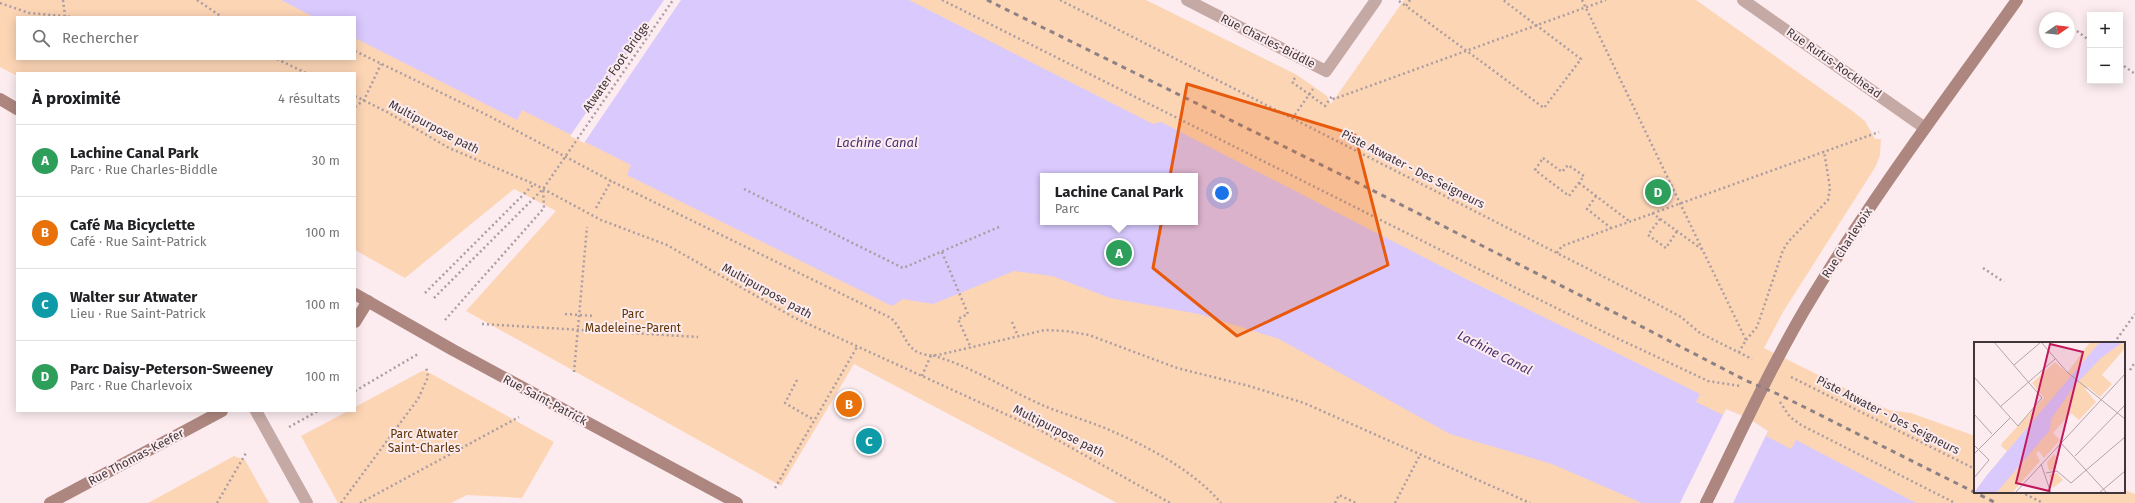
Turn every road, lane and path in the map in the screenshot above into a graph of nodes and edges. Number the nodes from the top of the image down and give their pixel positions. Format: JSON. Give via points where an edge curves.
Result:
{"nodes":[{"id":1,"x":63,"y":0,"type":"edge"},
{"id":2,"x":197,"y":0,"type":"edge"},
{"id":3,"x":673,"y":0,"type":"edge"},
{"id":4,"x":942,"y":0,"type":"edge"},
{"id":5,"x":1060,"y":0,"type":"edge"},
{"id":6,"x":1187,"y":0,"type":"edge"},
{"id":7,"x":1376,"y":0,"type":"edge"},
{"id":8,"x":1410,"y":0,"type":"edge"},
{"id":9,"x":1503,"y":0,"type":"edge"},
{"id":10,"x":1582,"y":0,"type":"edge"},
{"id":11,"x":1606,"y":0,"type":"edge"},
{"id":12,"x":1743,"y":0,"type":"edge"},
{"id":13,"x":2017,"y":0,"type":"edge"},
{"id":14,"x":1399,"y":1,"type":"edge"},
{"id":15,"x":0,"y":2,"type":"edge"},
{"id":16,"x":1406,"y":6,"type":"junction"},
{"id":17,"x":1586,"y":7,"type":"junction"},
{"id":18,"x":65,"y":16,"type":"edge"},
{"id":19,"x":221,"y":16,"type":"edge"},
{"id":20,"x":1537,"y":26,"type":"junction"},
{"id":21,"x":2075,"y":30,"type":"edge"},
{"id":22,"x":2087,"y":39,"type":"edge"},
{"id":23,"x":1467,"y":51,"type":"junction"},
{"id":24,"x":356,"y":52,"type":"edge"},
{"id":25,"x":279,"y":60,"type":"edge"},
{"id":26,"x":381,"y":64,"type":"junction"},
{"id":27,"x":2123,"y":65,"type":"edge"},
{"id":28,"x":304,"y":72,"type":"edge"},
{"id":29,"x":2135,"y":74,"type":"edge"},
{"id":30,"x":1297,"y":75,"type":"dead end"},
{"id":31,"x":1314,"y":87,"type":"dead end"},
{"id":32,"x":1309,"y":95,"type":"junction"},
{"id":33,"x":356,"y":96,"type":"edge"},
{"id":34,"x":0,"y":100,"type":"edge"},
{"id":35,"x":364,"y":100,"type":"junction"},
{"id":36,"x":356,"y":106,"type":"edge"},
{"id":37,"x":16,"y":108,"type":"edge"},
{"id":38,"x":1292,"y":119,"type":"junction"},
{"id":39,"x":1925,"y":128,"type":"junction"},
{"id":40,"x":1879,"y":132,"type":"dead end"},
{"id":41,"x":1824,"y":151,"type":"junction"},
{"id":42,"x":565,"y":157,"type":"junction"},
{"id":43,"x":611,"y":181,"type":"junction"},
{"id":44,"x":1579,"y":183,"type":"junction"},
{"id":45,"x":534,"y":184,"type":"junction"},
{"id":46,"x":543,"y":189,"type":"junction"},
{"id":47,"x":744,"y":189,"type":"dead end"},
{"id":48,"x":1596,"y":196,"type":"junction"},
{"id":49,"x":1681,"y":202,"type":"junction"},
{"id":50,"x":596,"y":208,"type":"dead end"},
{"id":51,"x":1652,"y":213,"type":"junction"},
{"id":52,"x":1660,"y":219,"type":"junction"},
{"id":53,"x":1629,"y":221,"type":"junction"},
{"id":54,"x":586,"y":227,"type":"dead end"},
{"id":55,"x":999,"y":227,"type":"dead end"},
{"id":56,"x":1611,"y":228,"type":"junction"},
{"id":57,"x":1677,"y":231,"type":"junction"},
{"id":58,"x":1704,"y":250,"type":"junction"},
{"id":59,"x":942,"y":252,"type":"junction"},
{"id":60,"x":1557,"y":253,"type":"junction"},
{"id":61,"x":1983,"y":268,"type":"dead end"},
{"id":62,"x":2004,"y":282,"type":"dead end"},
{"id":63,"x":425,"y":293,"type":"dead end"},
{"id":64,"x":356,"y":295,"type":"edge"},
{"id":65,"x":434,"y":298,"type":"dead end"},
{"id":66,"x":368,"y":301,"type":"junction"},
{"id":67,"x":452,"y":312,"type":"dead end"},
{"id":68,"x":565,"y":314,"type":"dead end"},
{"id":69,"x":2135,"y":314,"type":"edge"},
{"id":70,"x":579,"y":315,"type":"junction"},
{"id":71,"x":594,"y":316,"type":"dead end"},
{"id":72,"x":356,"y":320,"type":"edge"},
{"id":73,"x":1012,"y":322,"type":"dead end"},
{"id":74,"x":482,"y":324,"type":"dead end"},
{"id":75,"x":578,"y":330,"type":"junction"},
{"id":76,"x":1018,"y":336,"type":"junction"},
{"id":77,"x":698,"y":337,"type":"dead end"},
{"id":78,"x":1746,"y":340,"type":"junction"},
{"id":79,"x":2115,"y":342,"type":"edge"},
{"id":80,"x":857,"y":346,"type":"junction"},
{"id":81,"x":971,"y":348,"type":"junction"},
{"id":82,"x":1739,"y":352,"type":"junction"},
{"id":83,"x":931,"y":356,"type":"junction"},
{"id":84,"x":415,"y":358,"type":"dead end"},
{"id":85,"x":1754,"y":360,"type":"dead end"},
{"id":86,"x":2135,"y":362,"type":"edge"},
{"id":87,"x":426,"y":367,"type":"dead end"},
{"id":88,"x":2130,"y":370,"type":"dead end"},
{"id":89,"x":574,"y":372,"type":"dead end"},
{"id":90,"x":922,"y":376,"type":"junction"},
{"id":91,"x":1792,"y":377,"type":"dead end"},
{"id":92,"x":797,"y":380,"type":"dead end"},
{"id":93,"x":1742,"y":386,"type":"dead end"},
{"id":94,"x":356,"y":390,"type":"edge"},
{"id":95,"x":1780,"y":401,"type":"dead end"},
{"id":96,"x":220,"y":412,"type":"edge"},
{"id":97,"x":257,"y":412,"type":"edge"},
{"id":98,"x":316,"y":412,"type":"edge"},
{"id":99,"x":309,"y":416,"type":"dead end"},
{"id":100,"x":519,"y":417,"type":"dead end"},
{"id":101,"x":814,"y":420,"type":"junction"},
{"id":102,"x":246,"y":453,"type":"dead end"},
{"id":103,"x":1420,"y":455,"type":"junction"},
{"id":104,"x":1974,"y":468,"type":"edge"},
{"id":105,"x":775,"y":488,"type":"dead end"},
{"id":106,"x":2023,"y":493,"type":"edge"},
{"id":107,"x":50,"y":503,"type":"edge"},
{"id":108,"x":217,"y":503,"type":"edge"},
{"id":109,"x":307,"y":503,"type":"edge"},
{"id":110,"x":341,"y":503,"type":"edge"},
{"id":111,"x":360,"y":503,"type":"edge"},
{"id":112,"x":736,"y":503,"type":"edge"},
{"id":113,"x":1170,"y":503,"type":"edge"},
{"id":114,"x":1221,"y":503,"type":"edge"},
{"id":115,"x":1335,"y":503,"type":"edge"},
{"id":116,"x":1356,"y":503,"type":"edge"},
{"id":117,"x":1395,"y":503,"type":"edge"},
{"id":118,"x":1530,"y":503,"type":"edge"},
{"id":119,"x":1706,"y":503,"type":"edge"},
{"id":120,"x":1955,"y":503,"type":"edge"},
{"id":121,"x":2043,"y":503,"type":"edge"}],
"edges":[{"from":1,"to":18,"type":"path"},
{"from":2,"to":19,"type":"path"},
{"from":3,"to":42,"type":"path","name":"Atwater Foot Bridge"},
{"from":4,"to":93,"type":"path","via":[[1606,333],[1708,381]]},
{"from":5,"to":38,"type":"path","name":"Piste Atwater - Des Seigneurs"},
{"from":6,"to":7,"type":"street","name":"Rue Charles-Biddle","via":[[1326,71]]},
{"from":8,"to":16,"type":"path"},
{"from":9,"to":20,"type":"path"},
{"from":10,"to":17,"type":"path"},
{"from":11,"to":17,"type":"path"},
{"from":12,"to":39,"type":"street","name":"Rue Rufus-Rockhead"},
{"from":13,"to":39,"type":"street","name":"Rue Charlevoix"},
{"from":14,"to":16,"type":"path"},
{"from":15,"to":18,"type":"path","via":[[29,13]]},
{"from":16,"to":23,"type":"path"},
{"from":17,"to":20,"type":"path"},
{"from":17,"to":49,"type":"path"},
{"from":20,"to":23,"type":"path"},
{"from":20,"to":23,"type":"path","via":[[1582,59],[1544,108]]},
{"from":21,"to":22,"type":"path"},
{"from":23,"to":32,"type":"path","via":[[1334,99],[1332,96],[1325,106]]},
{"from":24,"to":26,"type":"path"},
{"from":25,"to":28,"type":"path"},
{"from":26,"to":35,"type":"path"},
{"from":26,"to":42,"type":"path","via":[[489,116]]},
{"from":27,"to":29,"type":"path"},
{"from":30,"to":32,"type":"path","via":[[1292,82]]},
{"from":31,"to":32,"type":"path"},
{"from":32,"to":38,"type":"path"},
{"from":33,"to":35,"type":"path","name":"Multipurpose path"},
{"from":34,"to":37,"type":"street"},
{"from":35,"to":36,"type":"path"},
{"from":35,"to":45,"type":"path","name":"Multipurpose path","via":[[449,148]]},
{"from":38,"to":60,"type":"path","name":"Piste Atwater - Des Seigneurs"},
{"from":39,"to":119,"type":"street","name":"Rue Charlevoix","via":[[1814,294],[1787,341]]},
{"from":40,"to":41,"type":"path"},
{"from":41,"to":49,"type":"path"},
{"from":41,"to":78,"type":"path","via":[[1830,183],[1828,200],[1786,246],[1757,327]]},
{"from":42,"to":43,"type":"path"},
{"from":42,"to":46,"type":"path","name":"Atwater Foot Bridge"},
{"from":43,"to":50,"type":"path"},
{"from":43,"to":83,"type":"path","via":[[891,318],[898,326],[906,344]]},
{"from":44,"to":44,"type":"path","via":[[1584,176],[1568,165],[1562,172],[1543,158],[1535,170],[1569,196]]},
{"from":44,"to":48,"type":"path"},
{"from":45,"to":46,"type":"path","name":"Multipurpose path"},
{"from":45,"to":63,"type":"path"},
{"from":46,"to":65,"type":"path","name":"Atwater Foot Bridge"},
{"from":46,"to":67,"type":"path","via":[[544,208]]},
{"from":46,"to":80,"type":"path","name":"Multipurpose path","via":[[601,220],[666,245],[792,317]]},
{"from":47,"to":59,"type":"path","via":[[902,268]]},
{"from":48,"to":53,"type":"path"},
{"from":48,"to":56,"type":"path","via":[[1587,209]]},
{"from":49,"to":51,"type":"path"},
{"from":49,"to":58,"type":"path"},
{"from":51,"to":52,"type":"path"},
{"from":51,"to":53,"type":"path"},
{"from":52,"to":57,"type":"path"},
{"from":52,"to":57,"type":"path","via":[[1648,235],[1666,248]]},
{"from":53,"to":56,"type":"path"},
{"from":54,"to":70,"type":"path"},
{"from":55,"to":59,"type":"path"},
{"from":56,"to":60,"type":"path","via":[[1562,246]]},
{"from":57,"to":58,"type":"path"},
{"from":58,"to":78,"type":"path"},
{"from":59,"to":81,"type":"path","via":[[968,314],[958,319]]},
{"from":60,"to":82,"type":"path","name":"Piste Atwater - Des Seigneurs","via":[[1672,312],[1700,333]]},
{"from":61,"to":62,"type":"path"},
{"from":64,"to":66,"type":"street","name":"Rue Saint-Patrick"},
{"from":66,"to":72,"type":"street"},
{"from":66,"to":112,"type":"street","name":"Rue Saint-Patrick","via":[[453,350]]},
{"from":68,"to":70,"type":"path"},
{"from":69,"to":79,"type":"path"},
{"from":70,"to":71,"type":"path"},
{"from":70,"to":75,"type":"path"},
{"from":73,"to":76,"type":"path"},
{"from":74,"to":75,"type":"path"},
{"from":75,"to":77,"type":"path"},
{"from":75,"to":89,"type":"path"},
{"from":76,"to":81,"type":"path"},
{"from":76,"to":103,"type":"path","via":[[1044,330],[1066,330],[1089,335],[1177,368],[1304,403]]},
{"from":78,"to":82,"type":"path"},
{"from":80,"to":90,"type":"path","name":"Multipurpose path"},
{"from":80,"to":101,"type":"path"},
{"from":81,"to":83,"type":"path"},
{"from":82,"to":85,"type":"path","name":"Piste Atwater - Des Seigneurs"},
{"from":83,"to":90,"type":"path"},
{"from":83,"to":114,"type":"path","via":[[952,361],[1044,406],[1107,429],[1147,449],[1204,484]]},
{"from":84,"to":94,"type":"path"},
{"from":86,"to":88,"type":"path"},
{"from":87,"to":110,"type":"path","via":[[428,377],[418,399]]},
{"from":90,"to":113,"type":"path","name":"Multipurpose path","via":[[1069,444]]},
{"from":91,"to":104,"type":"path","name":"Piste Atwater - Des Seigneurs"},
{"from":92,"to":101,"type":"path","via":[[785,403]]},
{"from":95,"to":120,"type":"path","via":[[1790,417],[1802,425]]},
{"from":96,"to":107,"type":"street","name":"Rue Thomas-Keefer"},
{"from":97,"to":109,"type":"street"},
{"from":98,"to":99,"type":"path"},
{"from":100,"to":111,"type":"path"},
{"from":101,"to":105,"type":"path"},
{"from":102,"to":108,"type":"path"},
{"from":103,"to":117,"type":"path"},
{"from":103,"to":118,"type":"path"},
{"from":106,"to":121,"type":"path"},
{"from":115,"to":116,"type":"path","via":[[1339,495]]}]}
